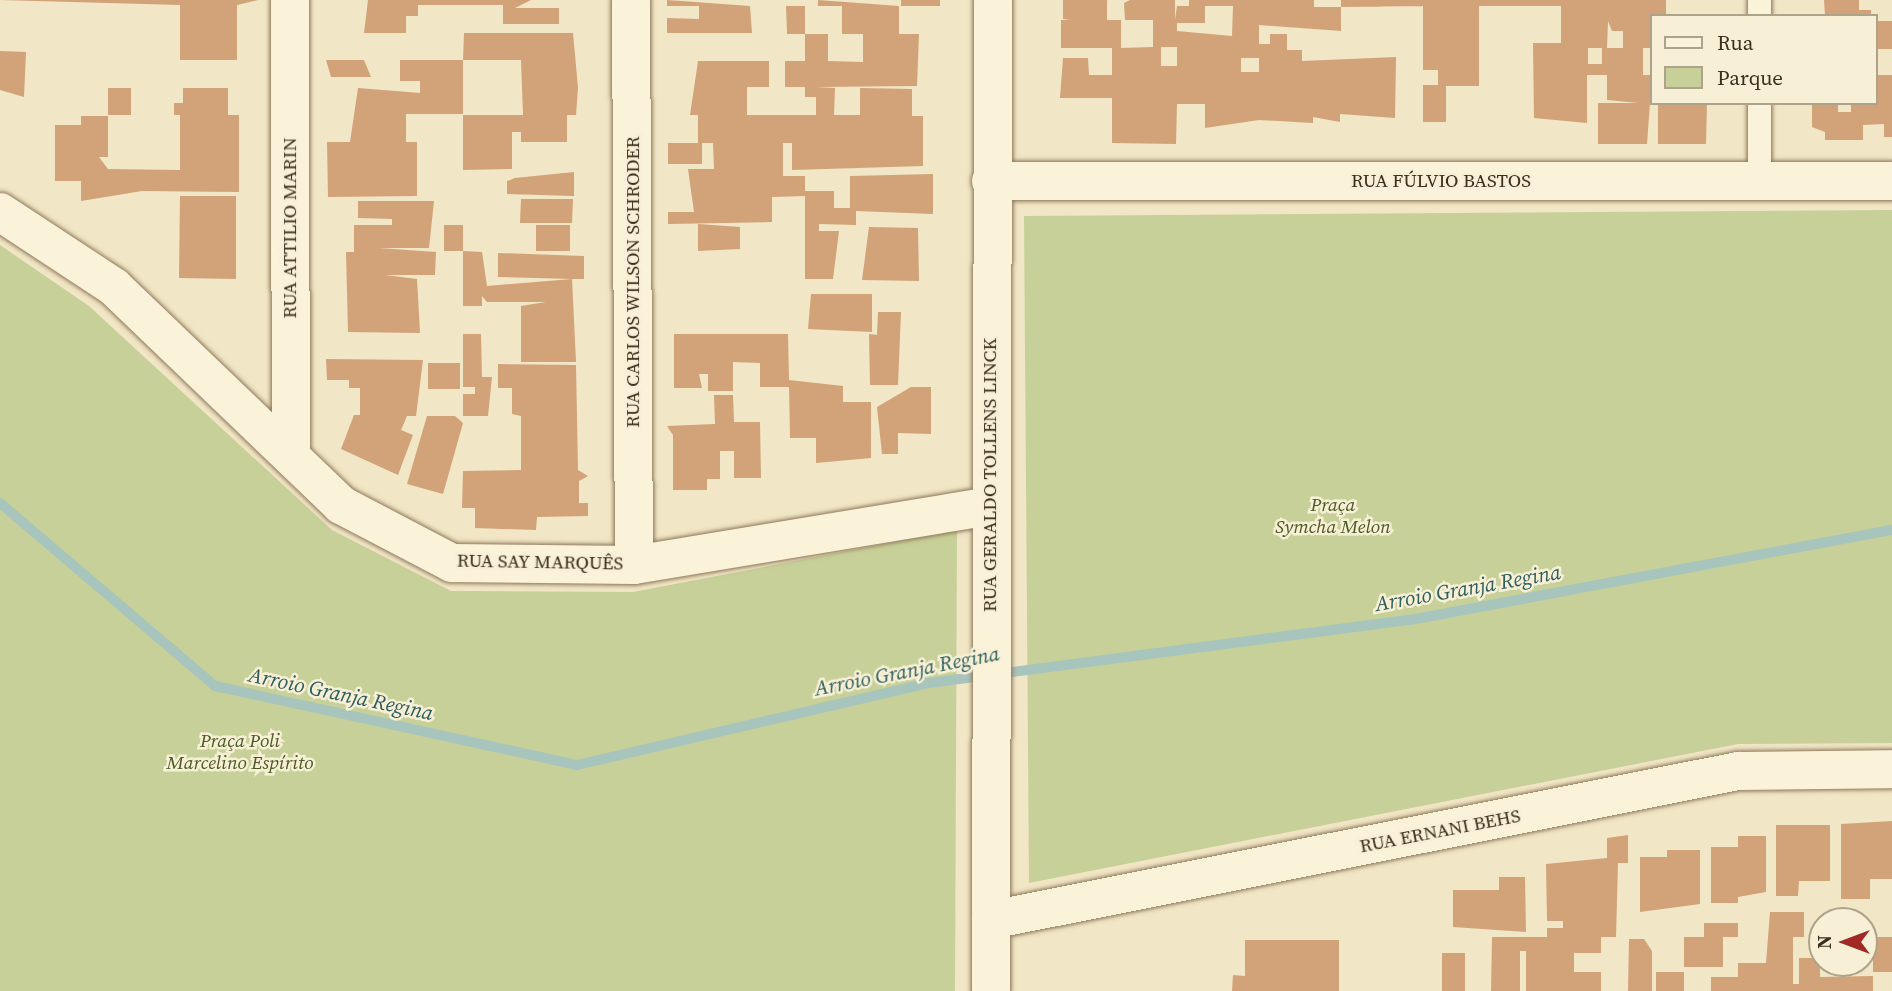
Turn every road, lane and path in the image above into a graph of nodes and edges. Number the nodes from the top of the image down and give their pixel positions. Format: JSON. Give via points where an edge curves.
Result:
{"nodes":[{"id":1,"x":290,"y":0,"type":"edge"},
{"id":2,"x":631,"y":0,"type":"edge"},
{"id":3,"x":993,"y":0,"type":"edge"},
{"id":4,"x":1759,"y":105,"type":"edge"},
{"id":5,"x":990,"y":181,"type":"junction"},
{"id":6,"x":1759,"y":181,"type":"junction"},
{"id":7,"x":1892,"y":181,"type":"edge"},
{"id":8,"x":0,"y":212,"type":"edge"},
{"id":9,"x":291,"y":456,"type":"junction"},
{"id":10,"x":989,"y":506,"type":"junction"},
{"id":11,"x":634,"y":565,"type":"junction"},
{"id":12,"x":1892,"y":769,"type":"edge"},
{"id":13,"x":990,"y":920,"type":"junction"},
{"id":14,"x":992,"y":991,"type":"edge"}],
"edges":[{"from":1,"to":9,"type":"street","name":"RUA ATTILIO MARIN"},
{"from":2,"to":11,"type":"street","name":"RUA CARLOS WILSON SCHRODER"},
{"from":3,"to":5,"type":"street","name":"RUA GERALDO TOLLENS LINCK"},
{"from":4,"to":6,"type":"lane"},
{"from":5,"to":6,"type":"street","name":"RUA FÚLVIO BASTOS"},
{"from":5,"to":10,"type":"street","name":"RUA GERALDO TOLLENS LINCK"},
{"from":6,"to":7,"type":"street","name":"RUA FÚLVIO BASTOS"},
{"from":8,"to":9,"type":"street","name":"RUA SAY MARQUÊS","via":[[114,287]]},
{"from":9,"to":11,"type":"street","name":"RUA SAY MARQUÊS","via":[[341,505],[452,562]]},
{"from":10,"to":11,"type":"street","name":"RUA SAY MARQUÊS"},
{"from":10,"to":13,"type":"street","name":"RUA GERALDO TOLLENS LINCK"},
{"from":12,"to":13,"type":"street","name":"RUA ERNANI BEHS","via":[[1738,771]]},
{"from":13,"to":14,"type":"street","name":"RUA GERALDO TOLLENS LINCK"}]}
